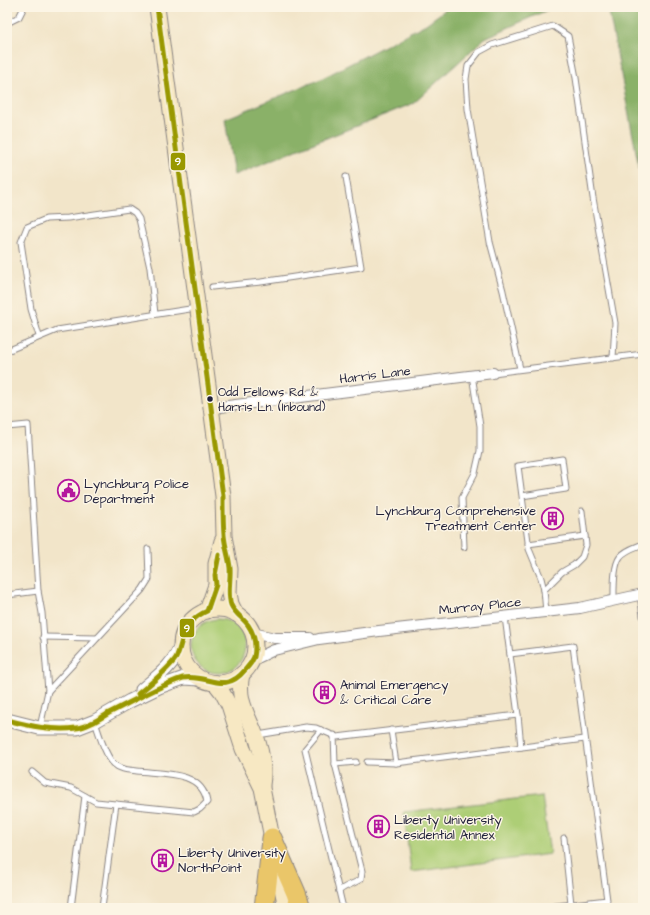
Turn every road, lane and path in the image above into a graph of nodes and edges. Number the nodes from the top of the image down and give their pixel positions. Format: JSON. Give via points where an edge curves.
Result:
{"nodes":[{"id":1,"x":24,"y":7,"type":"edge"},
{"id":2,"x":157,"y":7,"type":"edge"},
{"id":3,"x":7,"y":23,"type":"edge"},
{"id":4,"x":346,"y":177,"type":"dead end"},
{"id":5,"x":212,"y":287,"type":"dead end"},
{"id":6,"x":197,"y":308,"type":"junction"},
{"id":7,"x":155,"y":314,"type":"junction"},
{"id":8,"x":39,"y":336,"type":"junction"},
{"id":9,"x":7,"y":351,"type":"edge"},
{"id":10,"x":643,"y":354,"type":"edge"},
{"id":11,"x":613,"y":358,"type":"junction"},
{"id":12,"x":520,"y":369,"type":"junction"},
{"id":13,"x":493,"y":373,"type":"joint"},
{"id":14,"x":472,"y":375,"type":"junction"},
{"id":15,"x":212,"y":408,"type":"junction"},
{"id":16,"x":7,"y":427,"type":"edge"},
{"id":17,"x":522,"y":496,"type":"junction"},
{"id":18,"x":582,"y":511,"type":"dead end"},
{"id":19,"x":224,"y":536,"type":"junction"},
{"id":20,"x":585,"y":536,"type":"junction"},
{"id":21,"x":528,"y":544,"type":"junction"},
{"id":22,"x":643,"y":544,"type":"edge"},
{"id":23,"x":464,"y":547,"type":"dead end"},
{"id":24,"x":148,"y":549,"type":"dead end"},
{"id":25,"x":544,"y":590,"type":"junction"},
{"id":26,"x":38,"y":591,"type":"junction"},
{"id":27,"x":7,"y":595,"type":"edge"},
{"id":28,"x":641,"y":595,"type":"edge"},
{"id":29,"x":614,"y":601,"type":"junction"},
{"id":30,"x":207,"y":611,"type":"junction"},
{"id":31,"x":546,"y":612,"type":"junction"},
{"id":32,"x":236,"y":614,"type":"junction"},
{"id":33,"x":643,"y":616,"type":"edge"},
{"id":34,"x":505,"y":617,"type":"junction"},
{"id":35,"x":252,"y":633,"type":"junction"},
{"id":36,"x":43,"y":637,"type":"junction"},
{"id":37,"x":97,"y":638,"type":"junction"},
{"id":38,"x":320,"y":639,"type":"junction"},
{"id":39,"x":181,"y":645,"type":"junction"},
{"id":40,"x":510,"y":654,"type":"junction"},
{"id":41,"x":253,"y":660,"type":"junction"},
{"id":42,"x":242,"y":674,"type":"junction"},
{"id":43,"x":200,"y":679,"type":"junction"},
{"id":44,"x":215,"y":683,"type":"junction"},
{"id":45,"x":48,"y":691,"type":"junction"},
{"id":46,"x":130,"y":701,"type":"junction"},
{"id":47,"x":518,"y":715,"type":"junction"},
{"id":48,"x":7,"y":720,"type":"edge"},
{"id":49,"x":95,"y":721,"type":"junction"},
{"id":50,"x":39,"y":728,"type":"junction"},
{"id":51,"x":321,"y":730,"type":"junction"},
{"id":52,"x":391,"y":730,"type":"junction"},
{"id":53,"x":255,"y":735,"type":"junction"},
{"id":54,"x":334,"y":735,"type":"junction"},
{"id":55,"x":585,"y":739,"type":"junction"},
{"id":56,"x":521,"y":747,"type":"junction"},
{"id":57,"x":356,"y":762,"type":"dead end"},
{"id":58,"x":367,"y":762,"type":"dead end"},
{"id":59,"x":396,"y":763,"type":"junction"},
{"id":60,"x":335,"y":764,"type":"junction"},
{"id":61,"x":32,"y":772,"type":"dead end"},
{"id":62,"x":262,"y":788,"type":"junction"},
{"id":63,"x":85,"y":796,"type":"junction"},
{"id":64,"x":116,"y":804,"type":"junction"},
{"id":65,"x":272,"y":838,"type":"junction"},
{"id":66,"x":564,"y":838,"type":"dead end"},
{"id":67,"x":339,"y":891,"type":"junction"},
{"id":68,"x":571,"y":904,"type":"junction"},
{"id":69,"x":71,"y":908,"type":"edge"},
{"id":70,"x":102,"y":908,"type":"edge"},
{"id":71,"x":264,"y":908,"type":"edge"},
{"id":72,"x":286,"y":908,"type":"edge"},
{"id":73,"x":301,"y":908,"type":"edge"},
{"id":74,"x":343,"y":908,"type":"edge"},
{"id":75,"x":539,"y":908,"type":"edge"}],
"edges":[{"from":1,"to":3,"type":"lane","via":[[19,17]]},
{"from":2,"to":6,"type":"main road"},
{"from":4,"to":5,"type":"lane","via":[[360,266]]},
{"from":6,"to":7,"type":"lane"},
{"from":6,"to":15,"type":"main road"},
{"from":7,"to":8,"type":"lane","via":[[56,330]]},
{"from":7,"to":8,"type":"lane","via":[[150,268],[139,219],[135,213],[128,209],[46,219],[27,227],[21,242],[31,309]]},
{"from":8,"to":9,"type":"lane"},
{"from":10,"to":11,"type":"lane"},
{"from":11,"to":12,"type":"lane"},
{"from":11,"to":12,"type":"lane","via":[[615,323],[593,198],[576,78],[568,36],[553,26],[492,45],[479,52],[468,66],[466,79],[490,242]]},
{"from":12,"to":13,"type":"lane"},
{"from":13,"to":14,"type":"street","name":"Harris Lane"},
{"from":14,"to":15,"type":"street","name":"Harris Lane"},
{"from":14,"to":23,"type":"lane","via":[[480,426],[480,451],[475,473],[462,498]]},
{"from":15,"to":19,"type":"main road","via":[[223,496]]},
{"from":16,"to":26,"type":"lane","via":[[28,425]]},
{"from":17,"to":17,"type":"lane","via":[[518,466],[562,459],[566,488]]},
{"from":17,"to":21,"type":"lane"},
{"from":18,"to":20,"type":"lane"},
{"from":19,"to":30,"type":"main road","via":[[216,564],[216,585]]},
{"from":19,"to":32,"type":"main road","via":[[230,569],[229,594]]},
{"from":20,"to":21,"type":"lane"},
{"from":20,"to":25,"type":"lane","via":[[586,545],[582,557]]},
{"from":21,"to":25,"type":"lane"},
{"from":22,"to":29,"type":"lane","via":[[620,557],[614,574]]},
{"from":24,"to":37,"type":"lane","via":[[149,579],[142,590]]},
{"from":25,"to":31,"type":"lane"},
{"from":26,"to":27,"type":"lane"},
{"from":26,"to":36,"type":"lane"},
{"from":28,"to":29,"type":"street","name":"Murray Place"},
{"from":28,"to":33,"type":"lane"},
{"from":29,"to":31,"type":"street","name":"Murray Place"},
{"from":30,"to":32,"type":"main road","via":[[222,610]]},
{"from":30,"to":39,"type":"main road","via":[[189,624]]},
{"from":31,"to":34,"type":"street","name":"Murray Place"},
{"from":32,"to":35,"type":"main road","via":[[248,625]]},
{"from":34,"to":38,"type":"street","name":"Murray Place"},
{"from":34,"to":40,"type":"lane"},
{"from":35,"to":38,"type":"street","name":"Murray Place","via":[[274,638]]},
{"from":35,"to":41,"type":"main road","via":[[255,642]]},
{"from":36,"to":37,"type":"lane"},
{"from":36,"to":45,"type":"lane"},
{"from":37,"to":45,"type":"lane"},
{"from":38,"to":41,"type":"street","name":"Murray Place","via":[[274,650]]},
{"from":39,"to":43,"type":"main road","via":[[187,666]]},
{"from":39,"to":46,"type":"street","via":[[178,655],[166,670]]},
{"from":40,"to":47,"type":"lane"},
{"from":40,"to":55,"type":"lane","via":[[573,646]]},
{"from":41,"to":42,"type":"main road"},
{"from":42,"to":44,"type":"main road","via":[[227,682]]},
{"from":42,"to":53,"type":"main road","via":[[242,702]]},
{"from":43,"to":44,"type":"main road"},
{"from":43,"to":46,"type":"street","via":[[184,678]]},
{"from":44,"to":62,"type":"main road","via":[[229,705],[243,749]]},
{"from":45,"to":50,"type":"lane"},
{"from":46,"to":49,"type":"street"},
{"from":47,"to":52,"type":"lane"},
{"from":47,"to":56,"type":"lane"},
{"from":48,"to":50,"type":"street"},
{"from":49,"to":50,"type":"street","via":[[77,728]]},
{"from":49,"to":64,"type":"lane","via":[[113,764],[124,770],[185,776],[198,784],[205,793],[206,802],[194,812]]},
{"from":51,"to":53,"type":"lane","via":[[306,726]]},
{"from":51,"to":54,"type":"lane"},
{"from":51,"to":67,"type":"lane","via":[[305,749]]},
{"from":52,"to":54,"type":"lane","via":[[337,737]]},
{"from":52,"to":59,"type":"lane"},
{"from":53,"to":62,"type":"main road","via":[[264,774]]},
{"from":54,"to":60,"type":"lane"},
{"from":55,"to":56,"type":"lane"},
{"from":55,"to":68,"type":"lane","via":[[607,900]]},
{"from":56,"to":59,"type":"lane"},
{"from":57,"to":60,"type":"lane"},
{"from":58,"to":59,"type":"lane"},
{"from":60,"to":67,"type":"lane","via":[[362,871],[361,878],[345,885]]},
{"from":61,"to":63,"type":"lane","via":[[45,783],[71,788]]},
{"from":62,"to":65,"type":"main road"},
{"from":63,"to":64,"type":"lane","via":[[96,802]]},
{"from":63,"to":69,"type":"lane"},
{"from":64,"to":70,"type":"lane"},
{"from":65,"to":71,"type":"highway"},
{"from":65,"to":72,"type":"main road"},
{"from":65,"to":73,"type":"highway"},
{"from":66,"to":68,"type":"lane"},
{"from":67,"to":74,"type":"lane"},
{"from":68,"to":75,"type":"lane"}]}
